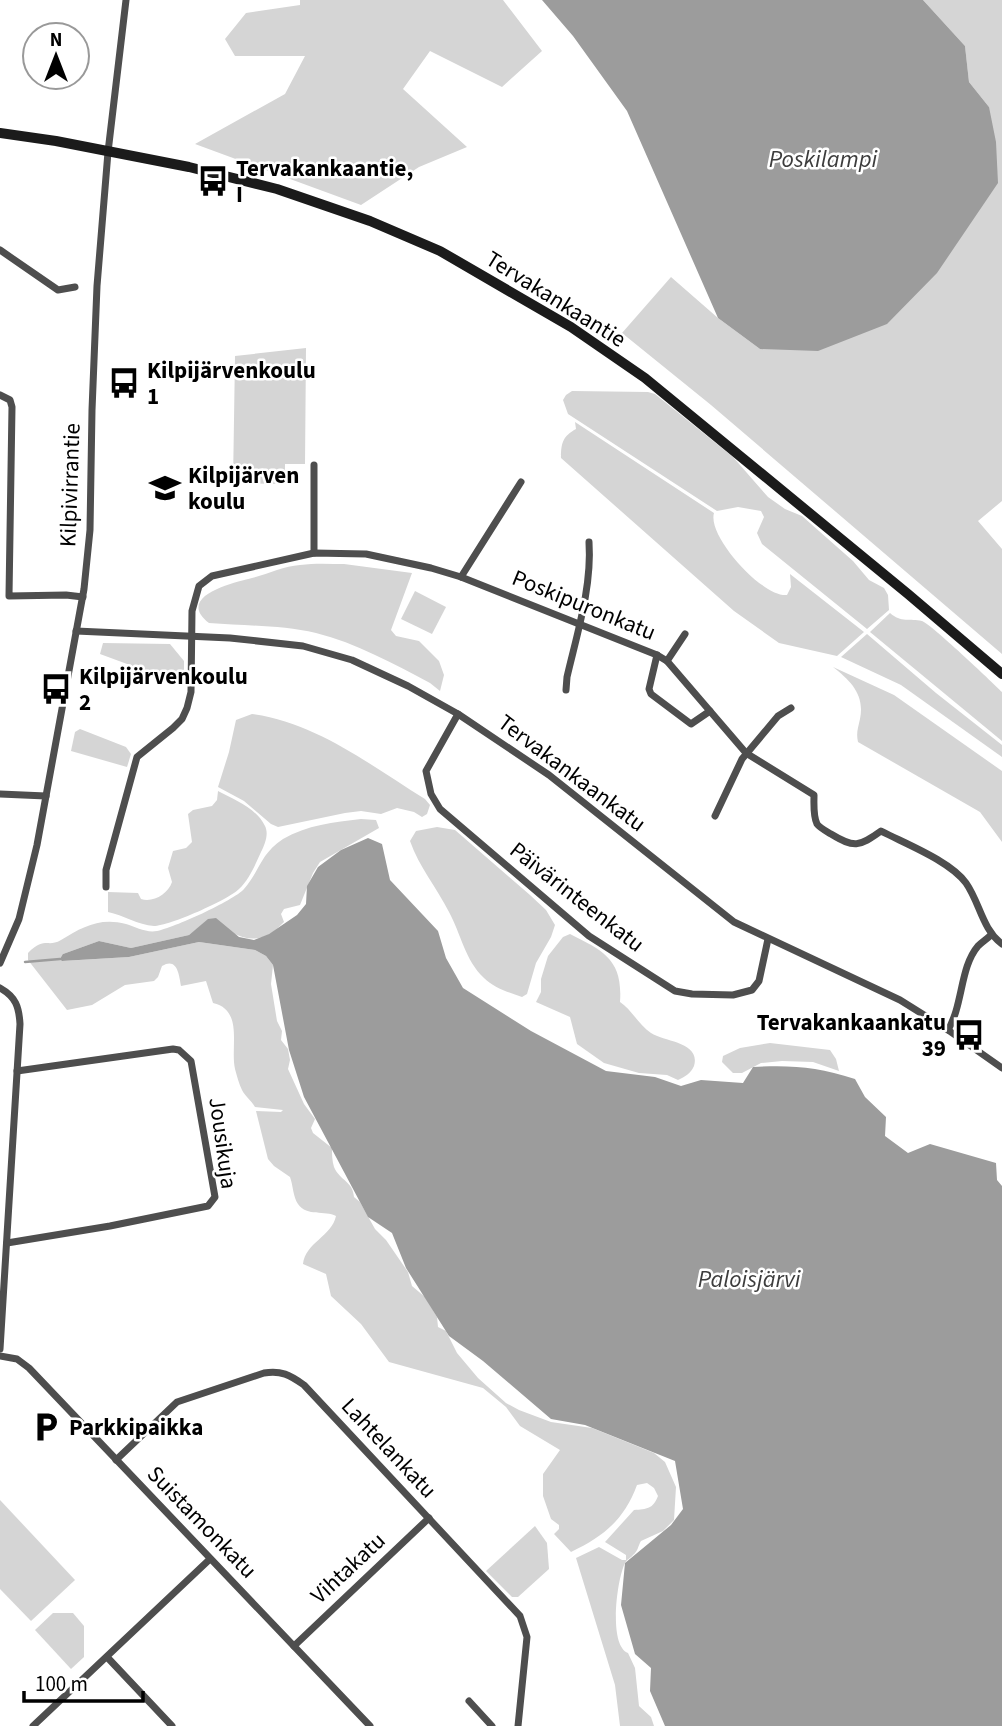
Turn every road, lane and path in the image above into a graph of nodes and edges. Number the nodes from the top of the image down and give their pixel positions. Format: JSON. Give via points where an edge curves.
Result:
{"nodes":[{"id":1,"x":127,"y":0,"type":"edge"},
{"id":2,"x":0,"y":133,"type":"edge"},
{"id":3,"x":108,"y":152,"type":"junction"},
{"id":4,"x":0,"y":250,"type":"edge"},
{"id":5,"x":75,"y":287,"type":"dead end"},
{"id":6,"x":0,"y":395,"type":"edge"},
{"id":7,"x":314,"y":465,"type":"dead end"},
{"id":8,"x":521,"y":482,"type":"dead end"},
{"id":9,"x":9,"y":524,"type":"junction"},
{"id":10,"x":0,"y":525,"type":"edge"},
{"id":11,"x":590,"y":542,"type":"dead end"},
{"id":12,"x":314,"y":553,"type":"junction"},
{"id":13,"x":461,"y":577,"type":"junction"},
{"id":14,"x":83,"y":597,"type":"junction"},
{"id":15,"x":579,"y":623,"type":"junction"},
{"id":16,"x":76,"y":631,"type":"junction"},
{"id":17,"x":685,"y":634,"type":"dead end"},
{"id":18,"x":191,"y":637,"type":"junction"},
{"id":19,"x":657,"y":655,"type":"junction"},
{"id":20,"x":667,"y":661,"type":"junction"},
{"id":21,"x":1002,"y":674,"type":"edge"},
{"id":22,"x":566,"y":690,"type":"dead end"},
{"id":23,"x":791,"y":708,"type":"dead end"},
{"id":24,"x":710,"y":711,"type":"junction"},
{"id":25,"x":458,"y":714,"type":"junction"},
{"id":26,"x":746,"y":753,"type":"junction"},
{"id":27,"x":0,"y":794,"type":"edge"},
{"id":28,"x":47,"y":796,"type":"junction"},
{"id":29,"x":715,"y":816,"type":"dead end"},
{"id":30,"x":106,"y":887,"type":"dead end"},
{"id":31,"x":991,"y":935,"type":"junction"},
{"id":32,"x":768,"y":939,"type":"junction"},
{"id":33,"x":1002,"y":944,"type":"edge"},
{"id":34,"x":0,"y":963,"type":"edge"},
{"id":35,"x":0,"y":988,"type":"edge"},
{"id":36,"x":948,"y":1030,"type":"junction"},
{"id":37,"x":1002,"y":1068,"type":"edge"},
{"id":38,"x":17,"y":1071,"type":"junction"},
{"id":39,"x":8,"y":1243,"type":"junction"},
{"id":40,"x":0,"y":1349,"type":"edge"},
{"id":41,"x":0,"y":1356,"type":"edge"},
{"id":42,"x":116,"y":1460,"type":"junction"},
{"id":43,"x":429,"y":1518,"type":"junction"},
{"id":44,"x":210,"y":1559,"type":"junction"},
{"id":45,"x":293,"y":1646,"type":"junction"},
{"id":46,"x":107,"y":1657,"type":"junction"},
{"id":47,"x":469,"y":1702,"type":"dead end"},
{"id":48,"x":33,"y":1726,"type":"edge"},
{"id":49,"x":172,"y":1726,"type":"edge"},
{"id":50,"x":370,"y":1726,"type":"edge"},
{"id":51,"x":492,"y":1726,"type":"edge"},
{"id":52,"x":518,"y":1726,"type":"edge"}],
"edges":[{"from":1,"to":3,"type":"street","name":"Kilpivirrantie"},
{"from":2,"to":3,"type":"street","name":"Tervakankaantie"},
{"from":3,"to":14,"type":"street","name":"Kilpivirrantie"},
{"from":3,"to":21,"type":"street","name":"Tervakankaantie","via":[[277,189],[370,221],[440,251],[572,327],[709,428]]},
{"from":4,"to":5,"type":"street","via":[[58,290]]},
{"from":6,"to":9,"type":"street","via":[[10,400],[12,407]]},
{"from":7,"to":12,"type":"street"},
{"from":8,"to":13,"type":"street"},
{"from":9,"to":10,"type":"street"},
{"from":9,"to":14,"type":"street","via":[[9,596]]},
{"from":11,"to":15,"type":"street"},
{"from":12,"to":13,"type":"street","name":"Poskipuronkatu","via":[[394,559]]},
{"from":12,"to":18,"type":"street","name":"Poskipuronkatu","via":[[227,572],[203,582],[193,600]]},
{"from":13,"to":15,"type":"street","name":"Poskipuronkatu"},
{"from":14,"to":16,"type":"street","name":"Kilpivirrantie"},
{"from":15,"to":19,"type":"street","name":"Poskipuronkatu"},
{"from":15,"to":22,"type":"street"},
{"from":16,"to":18,"type":"street","name":"Tervakankaankatu"},
{"from":16,"to":28,"type":"street","name":"Kilpivirrantie"},
{"from":17,"to":20,"type":"street"},
{"from":18,"to":25,"type":"street","name":"Tervakankaankatu","via":[[253,639],[328,652],[408,686]]},
{"from":18,"to":30,"type":"street","name":"Poskipuronkatu","via":[[187,708],[173,728],[137,757],[106,870]]},
{"from":19,"to":20,"type":"street","name":"Poskipuronkatu"},
{"from":19,"to":24,"type":"street","via":[[651,694],[691,724]]},
{"from":20,"to":24,"type":"street","name":"Poskipuronkatu"},
{"from":23,"to":26,"type":"street","via":[[778,716]]},
{"from":24,"to":26,"type":"street","name":"Poskipuronkatu"},
{"from":25,"to":32,"type":"street","name":"Tervakankaankatu","via":[[549,775],[717,910]]},
{"from":25,"to":32,"type":"street","name":"Päivärinteenkatu","via":[[426,771],[440,809],[589,936],[667,987],[692,994],[752,990],[759,981]]},
{"from":26,"to":29,"type":"street"},
{"from":26,"to":31,"type":"street","name":"Poskipuronkatu","via":[[814,795],[817,823],[845,843],[863,843],[881,831],[956,872],[968,886]]},
{"from":27,"to":28,"type":"street"},
{"from":28,"to":34,"type":"street","name":"Kilpivirrantie","via":[[24,901]]},
{"from":31,"to":33,"type":"street","name":"Poskipuronkatu"},
{"from":31,"to":36,"type":"street","via":[[973,955]]},
{"from":32,"to":36,"type":"street","name":"Tervakankaankatu","via":[[885,992]]},
{"from":35,"to":38,"type":"street","via":[[12,996],[19,1010]]},
{"from":36,"to":37,"type":"street","name":"Tervakankaankatu"},
{"from":38,"to":39,"type":"street"},
{"from":38,"to":39,"type":"street","name":"Jousikuja","via":[[179,1050],[191,1061],[215,1197],[208,1206]]},
{"from":39,"to":40,"type":"street"},
{"from":41,"to":42,"type":"street","name":"Suistamonkatu","via":[[24,1364]]},
{"from":42,"to":43,"type":"street","name":"Lahtelankatu","via":[[177,1402],[264,1373],[285,1373],[304,1385]]},
{"from":42,"to":44,"type":"street","name":"Suistamonkatu"},
{"from":43,"to":45,"type":"street","name":"Vihtakatu"},
{"from":43,"to":52,"type":"street","name":"Lahtelankatu","via":[[523,1621],[527,1637]]},
{"from":44,"to":45,"type":"street","name":"Suistamonkatu"},
{"from":44,"to":46,"type":"street"},
{"from":45,"to":50,"type":"street","name":"Suistamonkatu"},
{"from":46,"to":48,"type":"street"},
{"from":46,"to":49,"type":"street"},
{"from":47,"to":51,"type":"street"}]}
